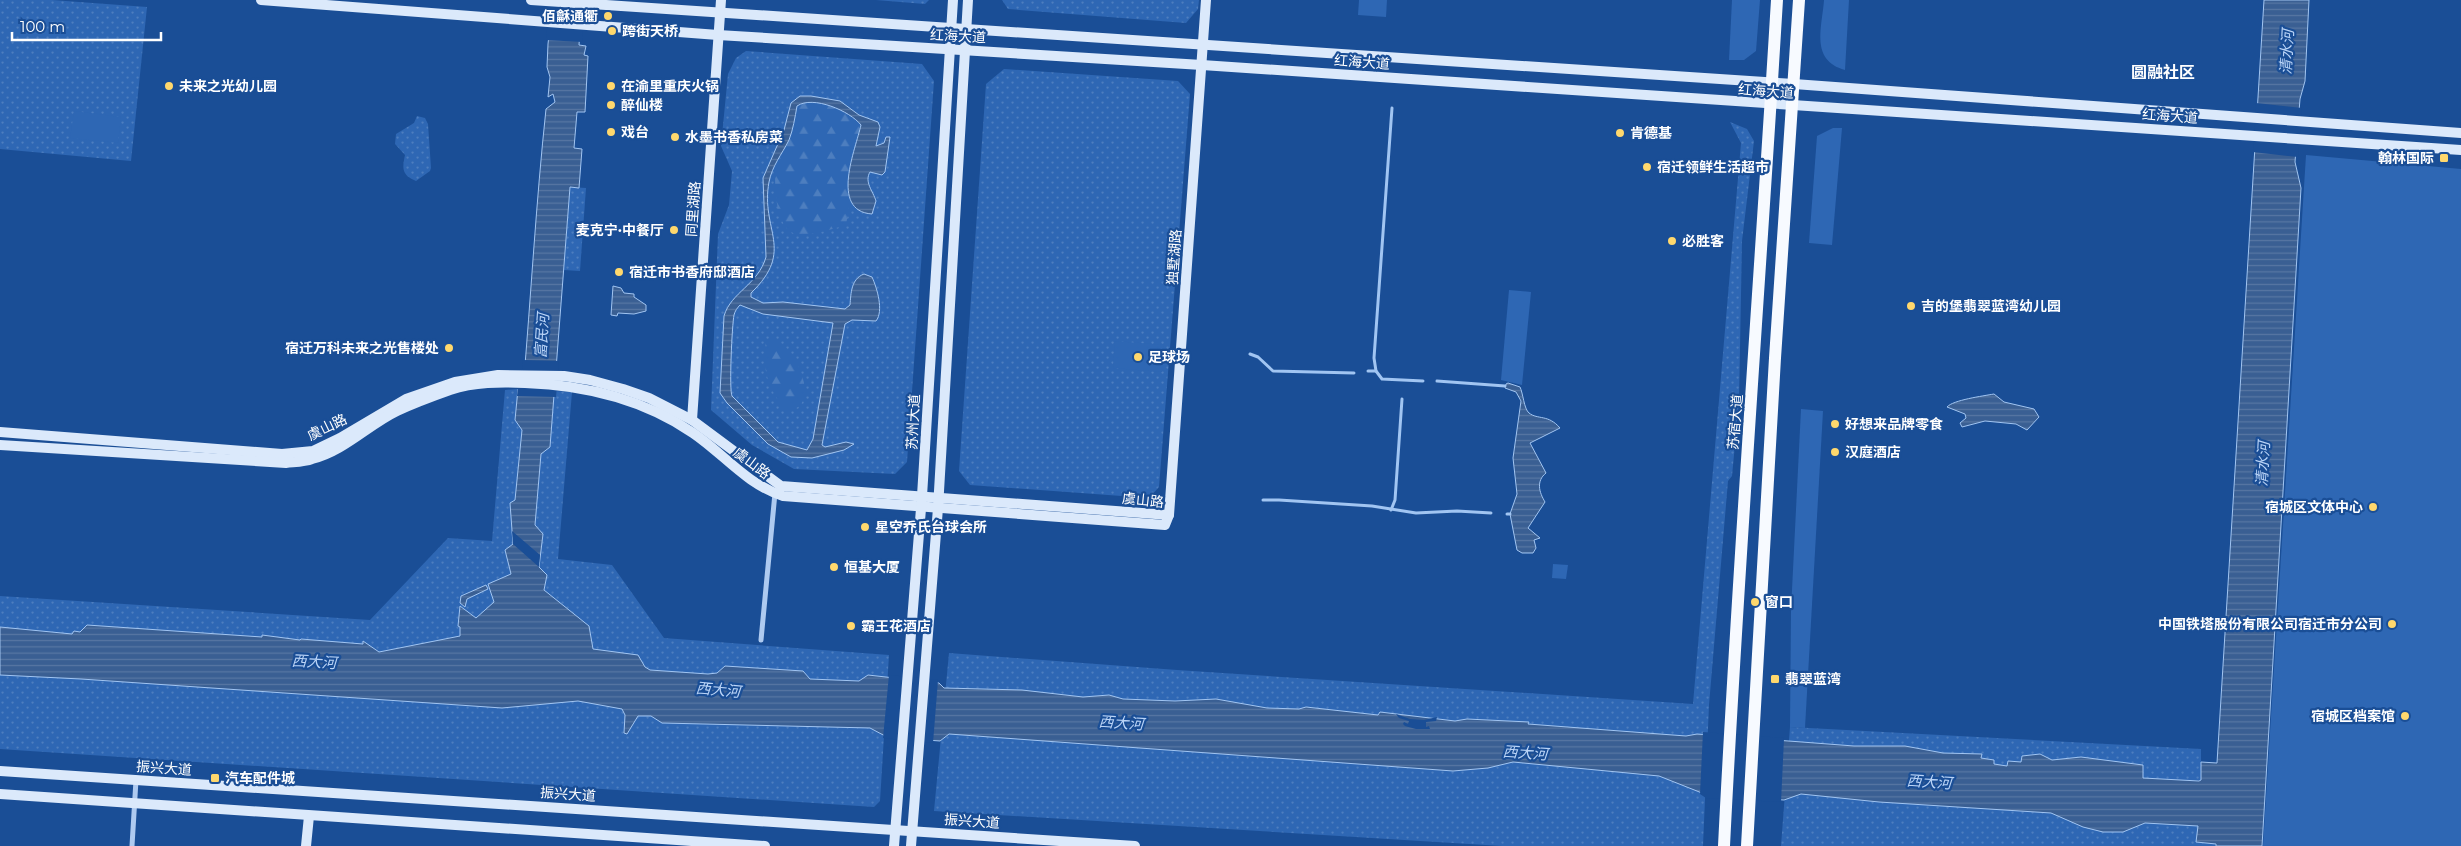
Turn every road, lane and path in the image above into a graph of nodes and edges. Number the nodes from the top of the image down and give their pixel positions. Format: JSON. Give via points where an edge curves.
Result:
{"nodes":[{"id":1,"x":261,"y":0,"type":"edge"},
{"id":2,"x":531,"y":0,"type":"edge"},
{"id":3,"x":721,"y":0,"type":"edge"},
{"id":4,"x":953,"y":0,"type":"edge"},
{"id":5,"x":968,"y":0,"type":"edge"},
{"id":6,"x":1206,"y":0,"type":"edge"},
{"id":7,"x":1777,"y":0,"type":"edge"},
{"id":8,"x":1800,"y":0,"type":"edge"},
{"id":9,"x":720,"y":14,"type":"junction"},
{"id":10,"x":950,"y":28,"type":"junction"},
{"id":11,"x":966,"y":29,"type":"junction"},
{"id":12,"x":718,"y":35,"type":"junction"},
{"id":13,"x":1203,"y":46,"type":"junction"},
{"id":14,"x":949,"y":49,"type":"junction"},
{"id":15,"x":964,"y":50,"type":"junction"},
{"id":16,"x":1202,"y":65,"type":"junction"},
{"id":17,"x":1772,"y":83,"type":"junction"},
{"id":18,"x":1794,"y":84,"type":"junction"},
{"id":19,"x":1772,"y":105,"type":"junction"},
{"id":20,"x":1792,"y":106,"type":"junction"},
{"id":21,"x":2461,"y":133,"type":"edge"},
{"id":22,"x":2461,"y":150,"type":"edge"},
{"id":23,"x":498,"y":378,"type":"junction"},
{"id":24,"x":556,"y":380,"type":"junction"},
{"id":25,"x":692,"y":420,"type":"junction"},
{"id":26,"x":0,"y":432,"type":"edge"},
{"id":27,"x":0,"y":445,"type":"edge"},
{"id":28,"x":776,"y":488,"type":"junction"},
{"id":29,"x":922,"y":496,"type":"junction"},
{"id":30,"x":938,"y":503,"type":"junction"},
{"id":31,"x":922,"y":507,"type":"junction"},
{"id":32,"x":1169,"y":515,"type":"joint"},
{"id":33,"x":761,"y":640,"type":"dead end"},
{"id":34,"x":0,"y":771,"type":"edge"},
{"id":35,"x":136,"y":780,"type":"junction"},
{"id":36,"x":0,"y":794,"type":"edge"},
{"id":37,"x":135,"y":804,"type":"junction"},
{"id":38,"x":309,"y":816,"type":"junction"},
{"id":39,"x":895,"y":829,"type":"junction"},
{"id":40,"x":912,"y":830,"type":"junction"},
{"id":41,"x":132,"y":846,"type":"edge"},
{"id":42,"x":306,"y":846,"type":"edge"},
{"id":43,"x":765,"y":846,"type":"edge"},
{"id":44,"x":894,"y":846,"type":"edge"},
{"id":45,"x":911,"y":846,"type":"edge"},
{"id":46,"x":1135,"y":846,"type":"edge"},
{"id":47,"x":1724,"y":846,"type":"edge"},
{"id":48,"x":1747,"y":846,"type":"edge"}],
"edges":[{"from":1,"to":12,"type":"main road","name":"红海大道"},
{"from":2,"to":9,"type":"main road","name":"红海大道"},
{"from":3,"to":9,"type":"main road","name":"同里湖路"},
{"from":4,"to":10,"type":"main road","name":"苏州大道"},
{"from":5,"to":11,"type":"main road"},
{"from":6,"to":13,"type":"main road","name":"独墅湖路"},
{"from":7,"to":17,"type":"main road","name":"苏宿大道"},
{"from":8,"to":18,"type":"main road"},
{"from":9,"to":10,"type":"main road","name":"红海大道"},
{"from":9,"to":12,"type":"main road","name":"同里湖路"},
{"from":10,"to":11,"type":"main road","name":"红海大道"},
{"from":10,"to":14,"type":"main road","name":"苏州大道"},
{"from":11,"to":13,"type":"main road","name":"红海大道"},
{"from":11,"to":15,"type":"main road"},
{"from":12,"to":14,"type":"main road","name":"红海大道"},
{"from":12,"to":25,"type":"main road","name":"同里湖路"},
{"from":13,"to":16,"type":"main road","name":"独墅湖路"},
{"from":13,"to":17,"type":"main road","name":"红海大道"},
{"from":14,"to":15,"type":"main road","name":"红海大道"},
{"from":14,"to":29,"type":"main road","name":"苏州大道"},
{"from":15,"to":16,"type":"main road","name":"红海大道"},
{"from":15,"to":30,"type":"main road"},
{"from":16,"to":19,"type":"main road","name":"红海大道"},
{"from":16,"to":32,"type":"main road","name":"独墅湖路"},
{"from":17,"to":18,"type":"main road","name":"红海大道"},
{"from":17,"to":19,"type":"main road","name":"苏宿大道"},
{"from":18,"to":20,"type":"main road"},
{"from":18,"to":21,"type":"main road","name":"红海大道"},
{"from":19,"to":20,"type":"main road","name":"红海大道"},
{"from":19,"to":47,"type":"main road","name":"苏宿大道"},
{"from":20,"to":22,"type":"main road","name":"红海大道"},
{"from":20,"to":48,"type":"main road"},
{"from":23,"to":24,"type":"main road","name":"虞山路"},
{"from":23,"to":26,"type":"main road","name":"虞山路","via":[[455,382],[406,399],[332,442],[313,451],[298,453]]},
{"from":23,"to":27,"type":"main road","name":"虞山路","via":[[452,390],[398,411],[327,454],[311,460],[246,461]]},
{"from":24,"to":25,"type":"main road","name":"虞山路","via":[[590,380],[623,389]]},
{"from":24,"to":28,"type":"main road","name":"虞山路","via":[[636,402],[694,434],[749,479]]},
{"from":25,"to":28,"type":"main road","name":"虞山路"},
{"from":28,"to":29,"type":"main road","name":"虞山路"},
{"from":28,"to":31,"type":"main road","name":"虞山路","via":[[783,496]]},
{"from":28,"to":33,"type":"street"},
{"from":29,"to":30,"type":"main road","name":"虞山路"},
{"from":29,"to":31,"type":"main road","name":"苏州大道"},
{"from":30,"to":31,"type":"main road","name":"虞山路"},
{"from":30,"to":32,"type":"main road","name":"虞山路"},
{"from":30,"to":40,"type":"main road"},
{"from":31,"to":39,"type":"main road","name":"苏州大道"},
{"from":34,"to":35,"type":"main road","name":"振兴大道"},
{"from":35,"to":37,"type":"street"},
{"from":35,"to":39,"type":"main road","name":"振兴大道"},
{"from":36,"to":37,"type":"main road"},
{"from":37,"to":38,"type":"main road"},
{"from":37,"to":41,"type":"street"},
{"from":38,"to":42,"type":"main road"},
{"from":38,"to":43,"type":"main road"},
{"from":39,"to":40,"type":"main road","name":"振兴大道"},
{"from":39,"to":44,"type":"main road","name":"苏州大道"},
{"from":40,"to":45,"type":"main road"},
{"from":40,"to":46,"type":"main road","name":"振兴大道"}]}
